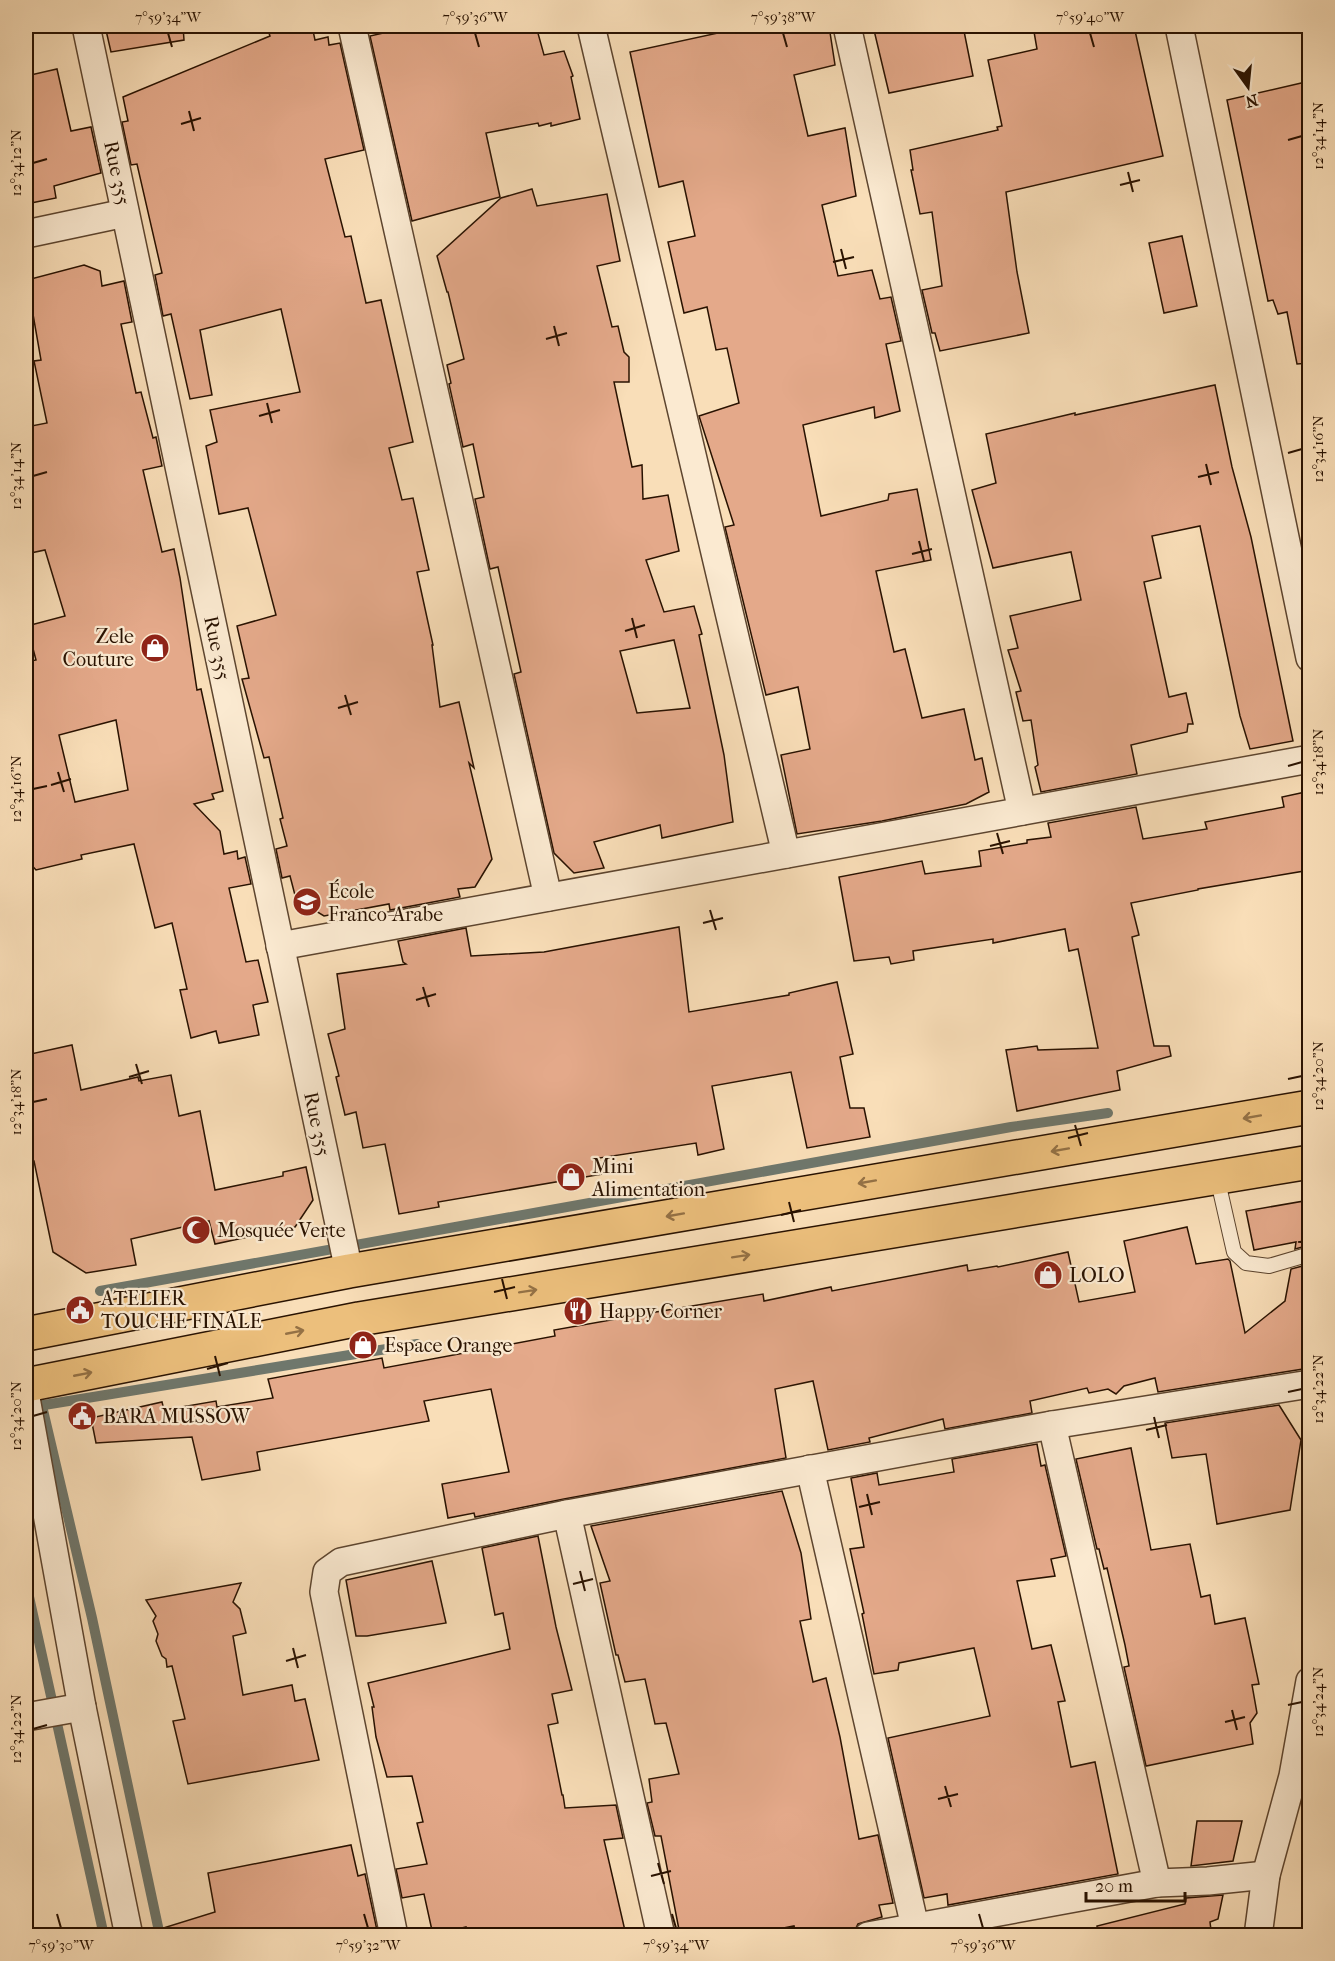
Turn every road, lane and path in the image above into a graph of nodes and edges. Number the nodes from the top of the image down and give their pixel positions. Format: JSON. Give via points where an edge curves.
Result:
{"nodes":[{"id":1,"x":86,"y":26,"type":"edge"},
{"id":2,"x":351,"y":26,"type":"edge"},
{"id":3,"x":591,"y":26,"type":"edge"},
{"id":4,"x":847,"y":26,"type":"edge"},
{"id":5,"x":1179,"y":26,"type":"edge"},
{"id":6,"x":125,"y":213,"type":"junction"},
{"id":7,"x":26,"y":234,"type":"edge"},
{"id":8,"x":1310,"y":658,"type":"edge"},
{"id":9,"x":1310,"y":759,"type":"edge"},
{"id":10,"x":1022,"y":811,"type":"junction"},
{"id":11,"x":786,"y":854,"type":"junction"},
{"id":12,"x":548,"y":897,"type":"junction"},
{"id":13,"x":280,"y":946,"type":"junction"},
{"id":14,"x":1310,"y":1107,"type":"edge"},
{"id":15,"x":1310,"y":1162,"type":"edge"},
{"id":16,"x":1217,"y":1177,"type":"junction"},
{"id":17,"x":1310,"y":1254,"type":"edge"},
{"id":18,"x":349,"y":1271,"type":"junction"},
{"id":19,"x":26,"y":1334,"type":"edge"},
{"id":20,"x":1310,"y":1384,"type":"edge"},
{"id":21,"x":26,"y":1385,"type":"edge"},
{"id":22,"x":26,"y":1398,"type":"edge"},
{"id":23,"x":1052,"y":1425,"type":"junction"},
{"id":24,"x":810,"y":1469,"type":"junction"},
{"id":25,"x":567,"y":1514,"type":"junction"},
{"id":26,"x":1310,"y":1681,"type":"edge"},
{"id":27,"x":82,"y":1707,"type":"junction"},
{"id":28,"x":26,"y":1717,"type":"edge"},
{"id":29,"x":1301,"y":1778,"type":"edge"},
{"id":30,"x":1266,"y":1875,"type":"junction"},
{"id":31,"x":1157,"y":1883,"type":"junction"},
{"id":32,"x":915,"y":1928,"type":"junction"},
{"id":33,"x":129,"y":1935,"type":"edge"},
{"id":34,"x":394,"y":1935,"type":"edge"},
{"id":35,"x":662,"y":1935,"type":"edge"},
{"id":36,"x":868,"y":1935,"type":"edge"},
{"id":37,"x":1258,"y":1935,"type":"edge"}],
"edges":[{"from":1,"to":6,"type":"street","name":"Rue 355"},
{"from":2,"to":12,"type":"street"},
{"from":3,"to":11,"type":"street"},
{"from":4,"to":10,"type":"street"},
{"from":5,"to":8,"type":"street"},
{"from":6,"to":7,"type":"street"},
{"from":6,"to":13,"type":"street","name":"Rue 355"},
{"from":9,"to":10,"type":"street"},
{"from":10,"to":11,"type":"street"},
{"from":11,"to":12,"type":"street"},
{"from":12,"to":13,"type":"street"},
{"from":13,"to":18,"type":"street","name":"Rue 355"},
{"from":14,"to":18,"type":"main road","one_way":true},
{"from":15,"to":16,"type":"main road"},
{"from":16,"to":17,"type":"lane","via":[[1234,1252],[1246,1263],[1269,1266]]},
{"from":21,"to":16,"type":"main road","one_way":true,"via":[[359,1319]]},
{"from":18,"to":19,"type":"main road"},
{"from":20,"to":23,"type":"street"},
{"from":22,"to":27,"type":"street"},
{"from":23,"to":24,"type":"street"},
{"from":23,"to":31,"type":"street"},
{"from":24,"to":25,"type":"street"},
{"from":24,"to":32,"type":"street"},
{"from":25,"to":34,"type":"street","via":[[341,1562],[327,1572],[324,1592]]},
{"from":25,"to":35,"type":"street"},
{"from":26,"to":29,"type":"street"},
{"from":27,"to":28,"type":"street"},
{"from":27,"to":33,"type":"street"},
{"from":29,"to":30,"type":"street"},
{"from":30,"to":31,"type":"street"},
{"from":30,"to":37,"type":"street"},
{"from":31,"to":32,"type":"street"},
{"from":32,"to":36,"type":"street"}]}
